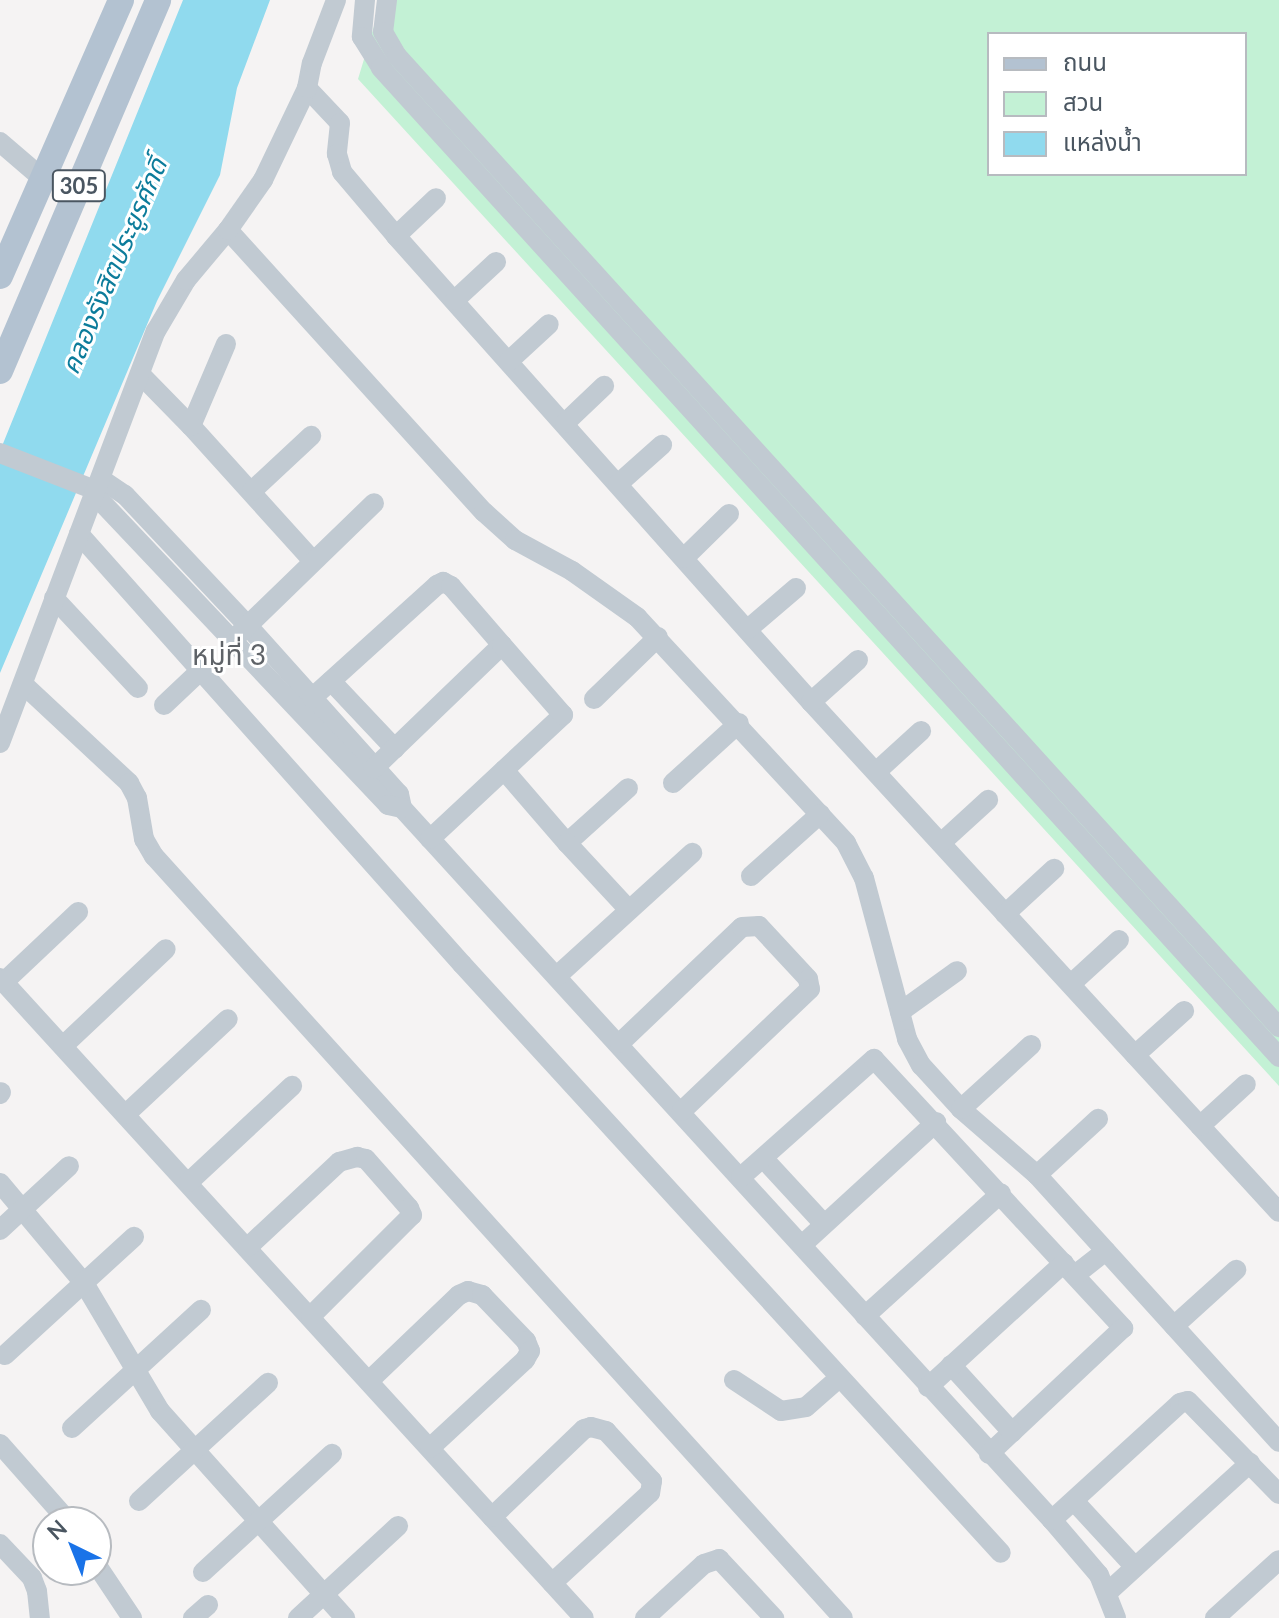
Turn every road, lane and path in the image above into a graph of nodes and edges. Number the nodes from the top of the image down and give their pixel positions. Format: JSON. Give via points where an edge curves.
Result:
{"nodes":[{"id":1,"x":121,"y":0,"type":"edge"},
{"id":2,"x":158,"y":0,"type":"edge"},
{"id":3,"x":336,"y":0,"type":"edge"},
{"id":4,"x":365,"y":0,"type":"edge"},
{"id":5,"x":387,"y":0,"type":"edge"},
{"id":6,"x":307,"y":88,"type":"junction"},
{"id":7,"x":0,"y":142,"type":"edge"},
{"id":8,"x":43,"y":179,"type":"junction"},
{"id":9,"x":502,"y":187,"type":"junction"},
{"id":10,"x":436,"y":198,"type":"dead end"},
{"id":11,"x":228,"y":230,"type":"junction"},
{"id":12,"x":396,"y":236,"type":"junction"},
{"id":13,"x":496,"y":262,"type":"dead end"},
{"id":14,"x":0,"y":276,"type":"edge"},
{"id":15,"x":455,"y":300,"type":"junction"},
{"id":16,"x":549,"y":324,"type":"dead end"},
{"id":17,"x":226,"y":344,"type":"dead end"},
{"id":18,"x":509,"y":361,"type":"junction"},
{"id":19,"x":0,"y":371,"type":"edge"},
{"id":20,"x":140,"y":374,"type":"junction"},
{"id":21,"x":604,"y":386,"type":"dead end"},
{"id":22,"x":565,"y":423,"type":"junction"},
{"id":23,"x":191,"y":426,"type":"junction"},
{"id":24,"x":311,"y":436,"type":"dead end"},
{"id":25,"x":662,"y":445,"type":"dead end"},
{"id":26,"x":0,"y":453,"type":"edge"},
{"id":27,"x":618,"y":484,"type":"junction"},
{"id":28,"x":93,"y":487,"type":"junction"},
{"id":29,"x":252,"y":491,"type":"junction"},
{"id":30,"x":374,"y":503,"type":"dead end"},
{"id":31,"x":729,"y":514,"type":"dead end"},
{"id":32,"x":79,"y":534,"type":"junction"},
{"id":33,"x":684,"y":558,"type":"junction"},
{"id":34,"x":313,"y":561,"type":"junction"},
{"id":35,"x":796,"y":588,"type":"dead end"},
{"id":36,"x":54,"y":598,"type":"junction"},
{"id":37,"x":748,"y":629,"type":"junction"},
{"id":38,"x":240,"y":633,"type":"junction"},
{"id":39,"x":658,"y":637,"type":"junction"},
{"id":40,"x":502,"y":645,"type":"junction"},
{"id":41,"x":858,"y":660,"type":"dead end"},
{"id":42,"x":201,"y":670,"type":"junction"},
{"id":43,"x":331,"y":681,"type":"junction"},
{"id":44,"x":23,"y":684,"type":"junction"},
{"id":45,"x":138,"y":688,"type":"dead end"},
{"id":46,"x":312,"y":698,"type":"junction"},
{"id":47,"x":594,"y":699,"type":"dead end"},
{"id":48,"x":811,"y":702,"type":"junction"},
{"id":49,"x":164,"y":705,"type":"dead end"},
{"id":50,"x":739,"y":723,"type":"junction"},
{"id":51,"x":921,"y":731,"type":"dead end"},
{"id":52,"x":0,"y":743,"type":"edge"},
{"id":53,"x":395,"y":749,"type":"junction"},
{"id":54,"x":374,"y":768,"type":"junction"},
{"id":55,"x":504,"y":770,"type":"junction"},
{"id":56,"x":876,"y":772,"type":"junction"},
{"id":57,"x":673,"y":783,"type":"dead end"},
{"id":58,"x":628,"y":788,"type":"dead end"},
{"id":59,"x":988,"y":800,"type":"dead end"},
{"id":60,"x":402,"y":808,"type":"junction"},
{"id":61,"x":820,"y":814,"type":"junction"},
{"id":62,"x":1084,"y":829,"type":"junction"},
{"id":63,"x":430,"y":839,"type":"junction"},
{"id":64,"x":567,"y":843,"type":"junction"},
{"id":65,"x":941,"y":843,"type":"junction"},
{"id":66,"x":692,"y":853,"type":"dead end"},
{"id":67,"x":1054,"y":869,"type":"dead end"},
{"id":68,"x":751,"y":876,"type":"dead end"},
{"id":69,"x":629,"y":910,"type":"junction"},
{"id":70,"x":78,"y":912,"type":"dead end"},
{"id":71,"x":1005,"y":914,"type":"junction"},
{"id":72,"x":1119,"y":940,"type":"dead end"},
{"id":73,"x":166,"y":949,"type":"dead end"},
{"id":74,"x":957,"y":971,"type":"dead end"},
{"id":75,"x":557,"y":976,"type":"junction"},
{"id":76,"x":2,"y":980,"type":"edge"},
{"id":77,"x":1071,"y":984,"type":"junction"},
{"id":78,"x":1184,"y":1011,"type":"dead end"},
{"id":79,"x":900,"y":1012,"type":"junction"},
{"id":80,"x":228,"y":1019,"type":"dead end"},
{"id":81,"x":1279,"y":1027,"type":"edge"},
{"id":82,"x":620,"y":1043,"type":"junction"},
{"id":83,"x":1031,"y":1045,"type":"dead end"},
{"id":84,"x":63,"y":1046,"type":"junction"},
{"id":85,"x":1135,"y":1055,"type":"junction"},
{"id":86,"x":1278,"y":1055,"type":"edge"},
{"id":87,"x":1246,"y":1084,"type":"dead end"},
{"id":88,"x":292,"y":1086,"type":"dead end"},
{"id":89,"x":961,"y":1109,"type":"junction"},
{"id":90,"x":682,"y":1111,"type":"junction"},
{"id":91,"x":126,"y":1114,"type":"junction"},
{"id":92,"x":1098,"y":1119,"type":"dead end"},
{"id":93,"x":936,"y":1122,"type":"junction"},
{"id":94,"x":1200,"y":1126,"type":"junction"},
{"id":95,"x":763,"y":1158,"type":"junction"},
{"id":96,"x":69,"y":1166,"type":"dead end"},
{"id":97,"x":1037,"y":1175,"type":"junction"},
{"id":98,"x":741,"y":1177,"type":"junction"},
{"id":99,"x":189,"y":1182,"type":"junction"},
{"id":100,"x":0,"y":1183,"type":"edge"},
{"id":101,"x":1001,"y":1193,"type":"junction"},
{"id":102,"x":1275,"y":1200,"type":"edge"},
{"id":103,"x":22,"y":1209,"type":"junction"},
{"id":104,"x":824,"y":1224,"type":"junction"},
{"id":105,"x":0,"y":1230,"type":"edge"},
{"id":106,"x":134,"y":1237,"type":"dead end"},
{"id":107,"x":802,"y":1245,"type":"junction"},
{"id":108,"x":248,"y":1247,"type":"junction"},
{"id":109,"x":1106,"y":1251,"type":"junction"},
{"id":110,"x":1069,"y":1269,"type":"junction"},
{"id":111,"x":1236,"y":1270,"type":"dead end"},
{"id":112,"x":84,"y":1283,"type":"junction"},
{"id":113,"x":201,"y":1310,"type":"dead end"},
{"id":114,"x":311,"y":1316,"type":"junction"},
{"id":115,"x":865,"y":1316,"type":"junction"},
{"id":116,"x":1174,"y":1326,"type":"junction"},
{"id":117,"x":5,"y":1355,"type":"dead end"},
{"id":118,"x":951,"y":1365,"type":"junction"},
{"id":119,"x":134,"y":1371,"type":"junction"},
{"id":120,"x":839,"y":1378,"type":"junction"},
{"id":121,"x":734,"y":1380,"type":"dead end"},
{"id":122,"x":369,"y":1381,"type":"junction"},
{"id":123,"x":268,"y":1383,"type":"dead end"},
{"id":124,"x":928,"y":1387,"type":"junction"},
{"id":125,"x":1245,"y":1404,"type":"junction"},
{"id":126,"x":72,"y":1428,"type":"dead end"},
{"id":127,"x":1218,"y":1429,"type":"junction"},
{"id":128,"x":1012,"y":1432,"type":"junction"},
{"id":129,"x":1279,"y":1442,"type":"edge"},
{"id":130,"x":0,"y":1444,"type":"edge"},
{"id":131,"x":430,"y":1448,"type":"junction"},
{"id":132,"x":194,"y":1451,"type":"junction"},
{"id":133,"x":332,"y":1454,"type":"dead end"},
{"id":134,"x":989,"y":1454,"type":"junction"},
{"id":135,"x":1250,"y":1463,"type":"junction"},
{"id":136,"x":1279,"y":1494,"type":"edge"},
{"id":137,"x":139,"y":1501,"type":"dead end"},
{"id":138,"x":1074,"y":1501,"type":"junction"},
{"id":139,"x":55,"y":1506,"type":"edge"},
{"id":140,"x":492,"y":1517,"type":"junction"},
{"id":141,"x":1052,"y":1520,"type":"junction"},
{"id":142,"x":258,"y":1522,"type":"junction"},
{"id":143,"x":398,"y":1526,"type":"dead end"},
{"id":144,"x":0,"y":1544,"type":"edge"},
{"id":145,"x":1001,"y":1553,"type":"dead end"},
{"id":146,"x":1279,"y":1560,"type":"edge"},
{"id":147,"x":1135,"y":1567,"type":"junction"},
{"id":148,"x":203,"y":1572,"type":"dead end"},
{"id":149,"x":552,"y":1583,"type":"junction"},
{"id":150,"x":111,"y":1586,"type":"edge"},
{"id":151,"x":1108,"y":1592,"type":"junction"},
{"id":152,"x":324,"y":1595,"type":"junction"},
{"id":153,"x":40,"y":1618,"type":"edge"},
{"id":154,"x":132,"y":1618,"type":"edge"},
{"id":155,"x":298,"y":1618,"type":"edge"},
{"id":156,"x":345,"y":1618,"type":"edge"},
{"id":157,"x":584,"y":1618,"type":"edge"},
{"id":158,"x":645,"y":1618,"type":"edge"},
{"id":159,"x":774,"y":1618,"type":"edge"},
{"id":160,"x":843,"y":1618,"type":"edge"},
{"id":161,"x":1116,"y":1618,"type":"edge"},
{"id":162,"x":1215,"y":1618,"type":"edge"}],
"edges":[{"from":1,"to":8,"type":"main road","number":"305"},
{"from":2,"to":19,"type":"main road","number":"305"},
{"from":3,"to":6,"type":"street"},
{"from":4,"to":9,"type":"street","via":[[362,37],[381,68]]},
{"from":5,"to":9,"type":"street","via":[[383,32],[397,56]]},
{"from":6,"to":11,"type":"street","via":[[263,180]]},
{"from":6,"to":12,"type":"street","via":[[340,123],[337,154],[342,172]]},
{"from":7,"to":8,"type":"street"},
{"from":8,"to":14,"type":"main road","number":"305"},
{"from":9,"to":62,"type":"street"},
{"from":10,"to":12,"type":"street"},
{"from":11,"to":20,"type":"street","via":[[178,293]]},
{"from":11,"to":39,"type":"street","via":[[484,512],[515,540],[620,601]]},
{"from":12,"to":15,"type":"street"},
{"from":13,"to":15,"type":"street"},
{"from":15,"to":18,"type":"street"},
{"from":16,"to":18,"type":"street"},
{"from":17,"to":23,"type":"street"},
{"from":18,"to":22,"type":"street"},
{"from":20,"to":23,"type":"street"},
{"from":20,"to":28,"type":"street"},
{"from":21,"to":22,"type":"street"},
{"from":22,"to":27,"type":"street"},
{"from":23,"to":29,"type":"street"},
{"from":24,"to":29,"type":"street"},
{"from":25,"to":27,"type":"street"},
{"from":26,"to":28,"type":"street"},
{"from":27,"to":33,"type":"street"},
{"from":28,"to":32,"type":"street"},
{"from":28,"to":38,"type":"street"},
{"from":29,"to":34,"type":"street"},
{"from":30,"to":34,"type":"street"},
{"from":31,"to":33,"type":"street"},
{"from":32,"to":36,"type":"street"},
{"from":32,"to":42,"type":"street"},
{"from":33,"to":37,"type":"street"},
{"from":34,"to":38,"type":"street"},
{"from":35,"to":37,"type":"street"},
{"from":36,"to":44,"type":"street"},
{"from":36,"to":45,"type":"street"},
{"from":37,"to":48,"type":"street"},
{"from":38,"to":46,"type":"street"},
{"from":38,"to":60,"type":"street","via":[[388,805]]},
{"from":39,"to":47,"type":"street"},
{"from":39,"to":50,"type":"street"},
{"from":40,"to":43,"type":"street","via":[[443,582]]},
{"from":40,"to":53,"type":"street"},
{"from":40,"to":55,"type":"street","via":[[563,715]]},
{"from":41,"to":48,"type":"street"},
{"from":42,"to":49,"type":"street"},
{"from":42,"to":120,"type":"street"},
{"from":43,"to":46,"type":"street"},
{"from":43,"to":53,"type":"street"},
{"from":44,"to":52,"type":"street"},
{"from":44,"to":160,"type":"street","via":[[129,783],[154,856]]},
{"from":46,"to":54,"type":"street"},
{"from":48,"to":56,"type":"street"},
{"from":50,"to":57,"type":"street"},
{"from":50,"to":61,"type":"street"},
{"from":51,"to":56,"type":"street"},
{"from":53,"to":54,"type":"street"},
{"from":54,"to":60,"type":"street","via":[[399,794]]},
{"from":55,"to":63,"type":"street"},
{"from":55,"to":64,"type":"street"},
{"from":56,"to":65,"type":"street"},
{"from":58,"to":64,"type":"street"},
{"from":59,"to":65,"type":"street"},
{"from":60,"to":63,"type":"street"},
{"from":61,"to":68,"type":"street"},
{"from":61,"to":79,"type":"street","via":[[846,843],[864,878]]},
{"from":62,"to":81,"type":"street"},
{"from":62,"to":86,"type":"street"},
{"from":63,"to":75,"type":"street"},
{"from":64,"to":69,"type":"street"},
{"from":65,"to":71,"type":"street"},
{"from":66,"to":69,"type":"street"},
{"from":67,"to":71,"type":"street"},
{"from":69,"to":75,"type":"street"},
{"from":70,"to":76,"type":"street"},
{"from":71,"to":77,"type":"street"},
{"from":72,"to":77,"type":"street"},
{"from":73,"to":84,"type":"street"},
{"from":74,"to":79,"type":"street"},
{"from":75,"to":82,"type":"street"},
{"from":76,"to":84,"type":"street"},
{"from":77,"to":85,"type":"street"},
{"from":78,"to":85,"type":"street"},
{"from":79,"to":89,"type":"street","via":[[921,1065]]},
{"from":80,"to":91,"type":"street"},
{"from":82,"to":90,"type":"street"},
{"from":82,"to":90,"type":"street","via":[[742,927],[759,926],[808,979],[810,989]]},
{"from":83,"to":89,"type":"street"},
{"from":84,"to":91,"type":"street"},
{"from":85,"to":94,"type":"street"},
{"from":87,"to":94,"type":"street"},
{"from":88,"to":99,"type":"street"},
{"from":89,"to":97,"type":"street"},
{"from":90,"to":98,"type":"street"},
{"from":91,"to":99,"type":"street"},
{"from":92,"to":97,"type":"street"},
{"from":93,"to":95,"type":"street","via":[[874,1059]]},
{"from":93,"to":101,"type":"street"},
{"from":93,"to":104,"type":"street"},
{"from":94,"to":102,"type":"street"},
{"from":95,"to":98,"type":"street"},
{"from":95,"to":104,"type":"street"},
{"from":96,"to":103,"type":"street"},
{"from":97,"to":109,"type":"street"},
{"from":98,"to":107,"type":"street"},
{"from":99,"to":108,"type":"street"},
{"from":100,"to":103,"type":"street"},
{"from":101,"to":110,"type":"street"},
{"from":101,"to":115,"type":"street"},
{"from":103,"to":105,"type":"street"},
{"from":103,"to":112,"type":"street"},
{"from":104,"to":107,"type":"street"},
{"from":106,"to":112,"type":"street"},
{"from":107,"to":115,"type":"street"},
{"from":108,"to":114,"type":"street"},
{"from":108,"to":114,"type":"street","via":[[339,1162],[366,1159],[412,1215]]},
{"from":109,"to":110,"type":"street"},
{"from":109,"to":116,"type":"street"},
{"from":110,"to":118,"type":"street"},
{"from":110,"to":128,"type":"street","via":[[1123,1328]]},
{"from":111,"to":116,"type":"street"},
{"from":112,"to":117,"type":"street"},
{"from":112,"to":119,"type":"street"},
{"from":113,"to":119,"type":"street"},
{"from":114,"to":122,"type":"street"},
{"from":115,"to":124,"type":"street"},
{"from":116,"to":125,"type":"street"},
{"from":118,"to":124,"type":"street"},
{"from":118,"to":128,"type":"street"},
{"from":119,"to":126,"type":"street"},
{"from":119,"to":132,"type":"street"},
{"from":120,"to":121,"type":"street","via":[[806,1407],[781,1411]]},
{"from":120,"to":145,"type":"street"},
{"from":122,"to":131,"type":"street"},
{"from":122,"to":131,"type":"street","via":[[468,1291],[482,1295],[526,1341],[530,1351],[525,1360]]},
{"from":123,"to":132,"type":"street"},
{"from":124,"to":134,"type":"street"},
{"from":125,"to":127,"type":"street"},
{"from":125,"to":129,"type":"street"},
{"from":127,"to":135,"type":"street"},
{"from":127,"to":138,"type":"street","via":[[1196,1405],[1180,1403]]},
{"from":128,"to":134,"type":"street"},
{"from":130,"to":139,"type":"street"},
{"from":131,"to":140,"type":"street"},
{"from":132,"to":137,"type":"street"},
{"from":132,"to":142,"type":"street"},
{"from":133,"to":142,"type":"street"},
{"from":134,"to":141,"type":"street"},
{"from":135,"to":136,"type":"street"},
{"from":135,"to":147,"type":"street"},
{"from":138,"to":141,"type":"street"},
{"from":138,"to":147,"type":"street"},
{"from":140,"to":149,"type":"street"},
{"from":140,"to":149,"type":"street","via":[[591,1427],[606,1431],[652,1481],[650,1493]]},
{"from":141,"to":151,"type":"street"},
{"from":142,"to":148,"type":"street"},
{"from":142,"to":152,"type":"street"},
{"from":143,"to":152,"type":"street"},
{"from":144,"to":153,"type":"street","via":[[32,1578]]},
{"from":146,"to":162,"type":"street"},
{"from":147,"to":151,"type":"street"},
{"from":149,"to":157,"type":"street"},
{"from":150,"to":154,"type":"street"},
{"from":151,"to":161,"type":"street"},
{"from":152,"to":155,"type":"street"},
{"from":152,"to":156,"type":"street"},
{"from":158,"to":159,"type":"street","via":[[704,1564],[719,1559]]}]}
